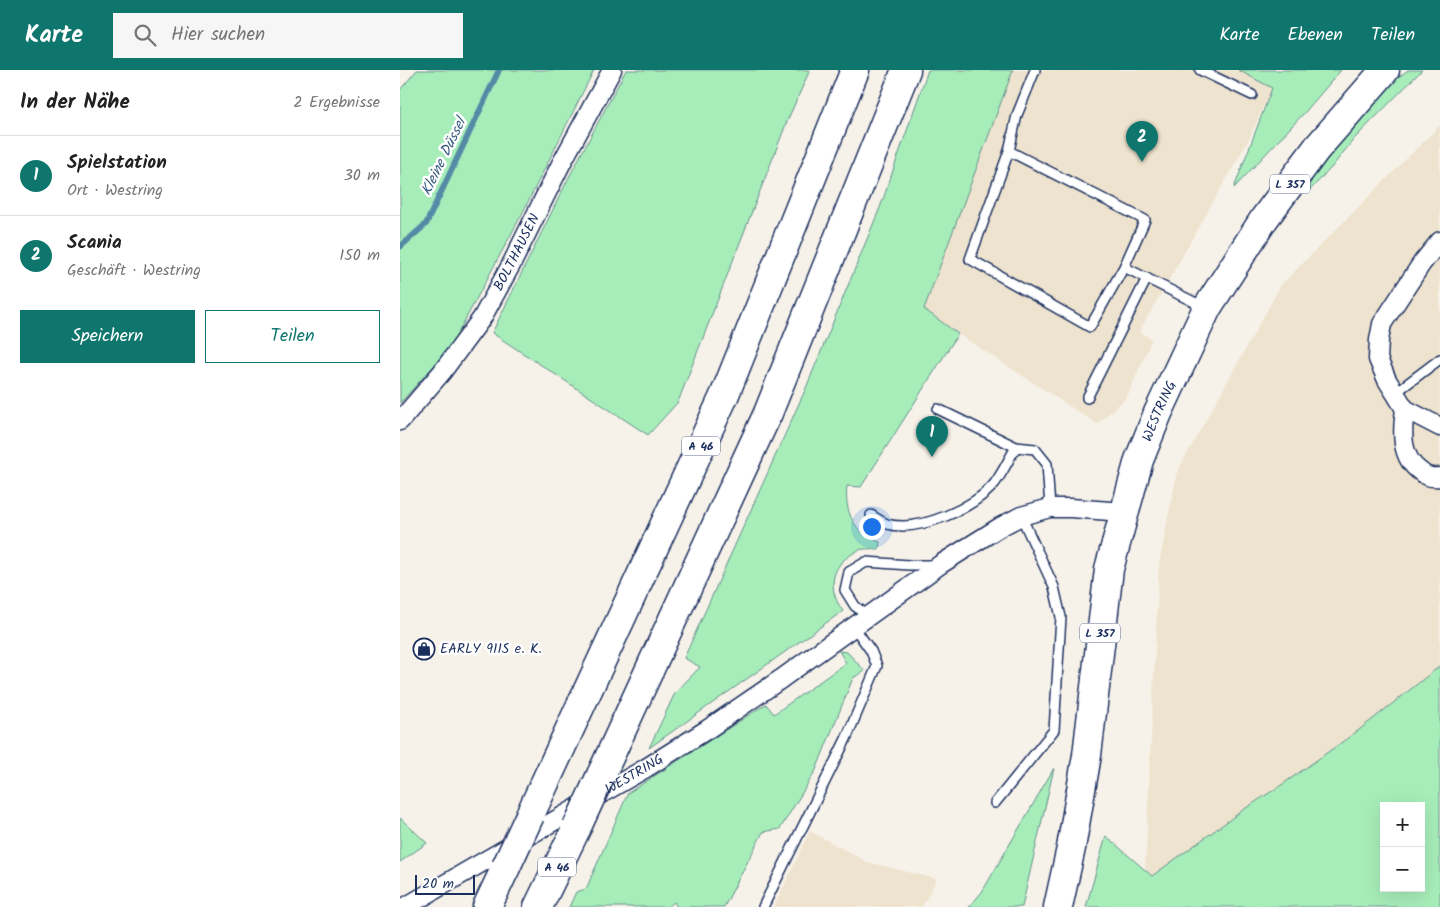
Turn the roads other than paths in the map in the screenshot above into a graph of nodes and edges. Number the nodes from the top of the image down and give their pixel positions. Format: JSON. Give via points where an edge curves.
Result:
{"nodes":[{"id":1,"x":612,"y":70,"type":"edge"},
{"id":2,"x":855,"y":70,"type":"edge"},
{"id":3,"x":906,"y":70,"type":"edge"},
{"id":4,"x":1035,"y":70,"type":"edge"},
{"id":5,"x":1200,"y":70,"type":"edge"},
{"id":6,"x":1385,"y":70,"type":"edge"},
{"id":7,"x":1252,"y":95,"type":"dead end"},
{"id":8,"x":1009,"y":151,"type":"junction"},
{"id":9,"x":1440,"y":241,"type":"edge"},
{"id":10,"x":1124,"y":267,"type":"junction"},
{"id":11,"x":1147,"y":278,"type":"junction"},
{"id":12,"x":1207,"y":308,"type":"junction"},
{"id":13,"x":1440,"y":359,"type":"edge"},
{"id":14,"x":1395,"y":393,"type":"junction"},
{"id":15,"x":1087,"y":398,"type":"dead end"},
{"id":16,"x":938,"y":409,"type":"dead end"},
{"id":17,"x":1406,"y":409,"type":"junction"},
{"id":18,"x":400,"y":421,"type":"edge"},
{"id":19,"x":1440,"y":427,"type":"edge"},
{"id":20,"x":1016,"y":447,"type":"junction"},
{"id":21,"x":1440,"y":477,"type":"edge"},
{"id":22,"x":1050,"y":508,"type":"junction"},
{"id":23,"x":1123,"y":512,"type":"junction"},
{"id":24,"x":871,"y":515,"type":"dead end"},
{"id":25,"x":1021,"y":516,"type":"junction"},
{"id":26,"x":941,"y":564,"type":"junction"},
{"id":27,"x":861,"y":622,"type":"junction"},
{"id":28,"x":995,"y":803,"type":"dead end"},
{"id":29,"x":406,"y":907,"type":"edge"},
{"id":30,"x":487,"y":907,"type":"edge"},
{"id":31,"x":538,"y":907,"type":"edge"},
{"id":32,"x":763,"y":907,"type":"edge"},
{"id":33,"x":1058,"y":907,"type":"edge"}],
"edges":[{"from":1,"to":18,"type":"street","name":"BOLTHAUSEN","via":[[482,318]]},
{"from":2,"to":30,"type":"main road","number":"A 46","bridge":true,"via":[[725,394]]},
{"from":3,"to":31,"type":"main road","number":"A 46","bridge":true,"via":[[768,413]]},
{"from":4,"to":8,"type":"lane","via":[[1017,115]]},
{"from":5,"to":7,"type":"lane"},
{"from":6,"to":12,"type":"main road","name":"WESTRING","number":"L 357","via":[[1317,148],[1264,219]]},
{"from":8,"to":10,"type":"lane","via":[[1145,220]]},
{"from":8,"to":10,"type":"lane","via":[[970,259],[1090,327]]},
{"from":9,"to":14,"type":"street","via":[[1382,324],[1378,359]]},
{"from":10,"to":11,"type":"lane"},
{"from":11,"to":12,"type":"lane"},
{"from":11,"to":15,"type":"lane"},
{"from":12,"to":23,"type":"main road","name":"WESTRING","number":"L 357","via":[[1158,413]]},
{"from":13,"to":14,"type":"lane"},
{"from":14,"to":17,"type":"street"},
{"from":16,"to":20,"type":"lane"},
{"from":17,"to":19,"type":"street"},
{"from":17,"to":21,"type":"street","via":[[1403,434],[1406,454],[1414,468],[1428,477]]},
{"from":20,"to":22,"type":"lane","via":[[1035,449],[1047,464]]},
{"from":20,"to":24,"type":"lane","via":[[994,484],[977,500],[946,517],[901,526],[886,524]]},
{"from":22,"to":23,"type":"street","name":"WESTRING"},
{"from":22,"to":25,"type":"street","name":"WESTRING"},
{"from":23,"to":33,"type":"main road","number":"L 357","via":[[1109,569],[1087,755]]},
{"from":25,"to":26,"type":"street","name":"WESTRING"},
{"from":25,"to":28,"type":"lane","via":[[1054,586],[1061,617],[1054,730]]},
{"from":26,"to":27,"type":"street","name":"WESTRING"},
{"from":26,"to":27,"type":"lane","via":[[866,562],[849,572],[845,590]]},
{"from":27,"to":29,"type":"street","name":"WESTRING","via":[[708,729],[646,768]]},
{"from":27,"to":32,"type":"lane","via":[[877,666],[846,738]]}]}
